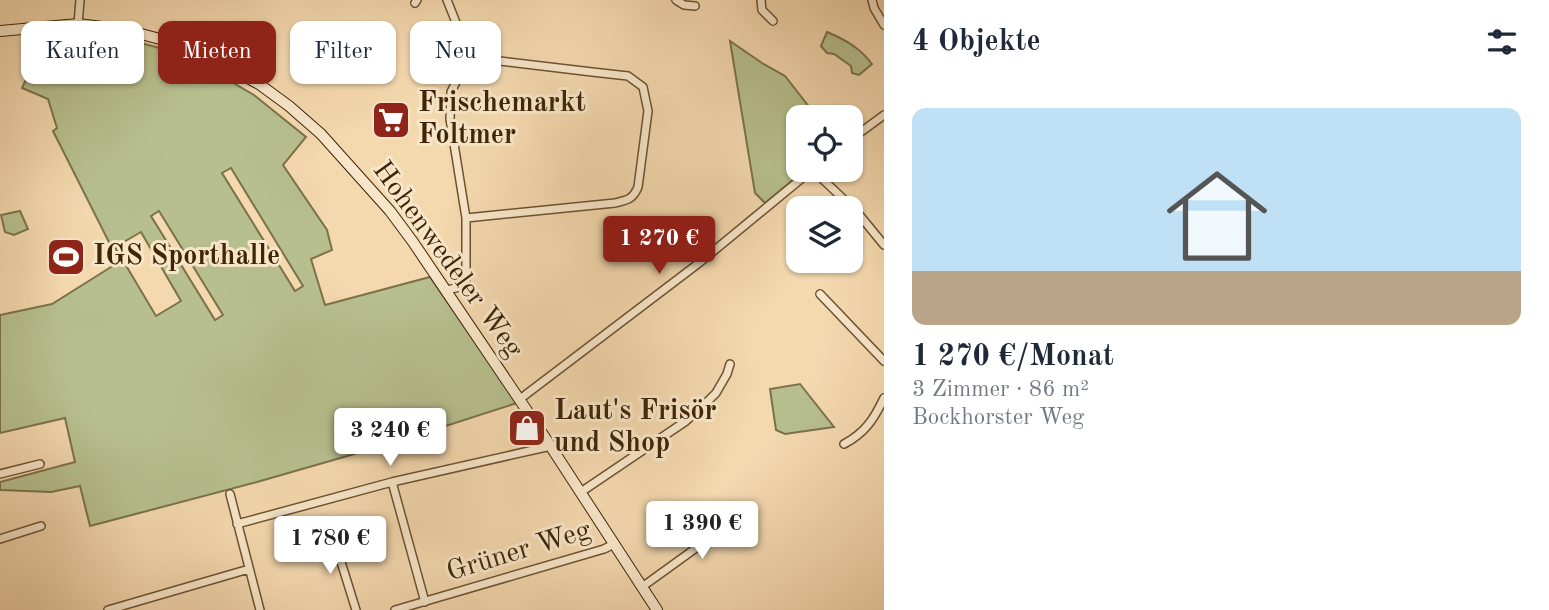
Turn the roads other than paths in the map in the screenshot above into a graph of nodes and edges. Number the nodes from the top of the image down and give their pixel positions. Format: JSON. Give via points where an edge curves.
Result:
{"nodes":[{"id":1,"x":80,"y":0,"type":"edge"},
{"id":2,"x":447,"y":0,"type":"edge"},
{"id":3,"x":676,"y":0,"type":"edge"},
{"id":4,"x":761,"y":0,"type":"edge"},
{"id":5,"x":872,"y":0,"type":"edge"},
{"id":6,"x":695,"y":6,"type":"dead end"},
{"id":7,"x":78,"y":21,"type":"edge"},
{"id":8,"x":455,"y":21,"type":"edge"},
{"id":9,"x":773,"y":21,"type":"dead end"},
{"id":10,"x":884,"y":25,"type":"edge"},
{"id":11,"x":21,"y":29,"type":"edge"},
{"id":12,"x":0,"y":31,"type":"edge"},
{"id":13,"x":144,"y":35,"type":"edge"},
{"id":14,"x":501,"y":61,"type":"edge"},
{"id":15,"x":455,"y":84,"type":"edge"},
{"id":16,"x":884,"y":115,"type":"edge"},
{"id":17,"x":863,"y":131,"type":"edge"},
{"id":18,"x":798,"y":182,"type":"edge"},
{"id":19,"x":826,"y":182,"type":"edge"},
{"id":20,"x":466,"y":218,"type":"junction"},
{"id":21,"x":884,"y":245,"type":"edge"},
{"id":22,"x":447,"y":290,"type":"junction"},
{"id":23,"x":820,"y":295,"type":"dead end"},
{"id":24,"x":884,"y":361,"type":"edge"},
{"id":25,"x":730,"y":364,"type":"dead end"},
{"id":26,"x":884,"y":397,"type":"edge"},
{"id":27,"x":520,"y":399,"type":"junction"},
{"id":28,"x":844,"y":444,"type":"dead end"},
{"id":29,"x":551,"y":446,"type":"junction"},
{"id":30,"x":40,"y":464,"type":"dead end"},
{"id":31,"x":0,"y":474,"type":"edge"},
{"id":32,"x":392,"y":482,"type":"junction"},
{"id":33,"x":581,"y":492,"type":"junction"},
{"id":34,"x":230,"y":494,"type":"dead end"},
{"id":35,"x":746,"y":512,"type":"dead end"},
{"id":36,"x":237,"y":524,"type":"junction"},
{"id":37,"x":41,"y":526,"type":"dead end"},
{"id":38,"x":332,"y":533,"type":"dead end"},
{"id":39,"x":0,"y":539,"type":"edge"},
{"id":40,"x":614,"y":544,"type":"junction"},
{"id":41,"x":249,"y":569,"type":"junction"},
{"id":42,"x":642,"y":587,"type":"junction"},
{"id":43,"x":425,"y":602,"type":"junction"},
{"id":44,"x":108,"y":610,"type":"edge"},
{"id":45,"x":260,"y":610,"type":"edge"},
{"id":46,"x":356,"y":610,"type":"edge"},
{"id":47,"x":395,"y":610,"type":"edge"},
{"id":48,"x":657,"y":610,"type":"edge"}],
"edges":[{"from":1,"to":7,"type":"street"},
{"from":2,"to":8,"type":"street"},
{"from":3,"to":6,"type":"street"},
{"from":4,"to":9,"type":"street","via":[[762,10]]},
{"from":5,"to":10,"type":"street"},
{"from":11,"to":12,"type":"street","name":"Hohenwedeler Weg"},
{"from":13,"to":22,"type":"street","name":"Hohenwedeler Weg","via":[[190,47],[259,84],[289,106],[321,134],[390,211]]},
{"from":14,"to":20,"type":"street","via":[[628,76],[643,87],[648,111],[638,187],[635,195],[615,203]]},
{"from":15,"to":20,"type":"street","via":[[450,119]]},
{"from":16,"to":17,"type":"street"},
{"from":18,"to":27,"type":"street"},
{"from":19,"to":21,"type":"street"},
{"from":20,"to":22,"type":"street","via":[[466,281]]},
{"from":22,"to":27,"type":"street","name":"Hohenwedeler Weg"},
{"from":23,"to":24,"type":"street"},
{"from":25,"to":33,"type":"street","via":[[716,393],[686,421]]},
{"from":26,"to":28,"type":"street","via":[[874,419],[858,437]]},
{"from":27,"to":29,"type":"street","name":"Hohenwedeler Weg"},
{"from":29,"to":32,"type":"street"},
{"from":29,"to":33,"type":"street","name":"Hohenwedeler Weg"},
{"from":30,"to":31,"type":"street"},
{"from":32,"to":36,"type":"street"},
{"from":32,"to":43,"type":"street"},
{"from":33,"to":40,"type":"street","name":"Hohenwedeler Weg"},
{"from":34,"to":36,"type":"street"},
{"from":35,"to":42,"type":"street"},
{"from":36,"to":41,"type":"street"},
{"from":37,"to":39,"type":"street"},
{"from":38,"to":46,"type":"street"},
{"from":40,"to":42,"type":"street","name":"Hohenwedeler Weg"},
{"from":40,"to":43,"type":"street","name":"Grüner Weg"},
{"from":41,"to":44,"type":"street"},
{"from":41,"to":45,"type":"street"},
{"from":42,"to":48,"type":"street","name":"Hohenwedeler Weg"},
{"from":43,"to":47,"type":"street","name":"Grüner Weg"}]}
